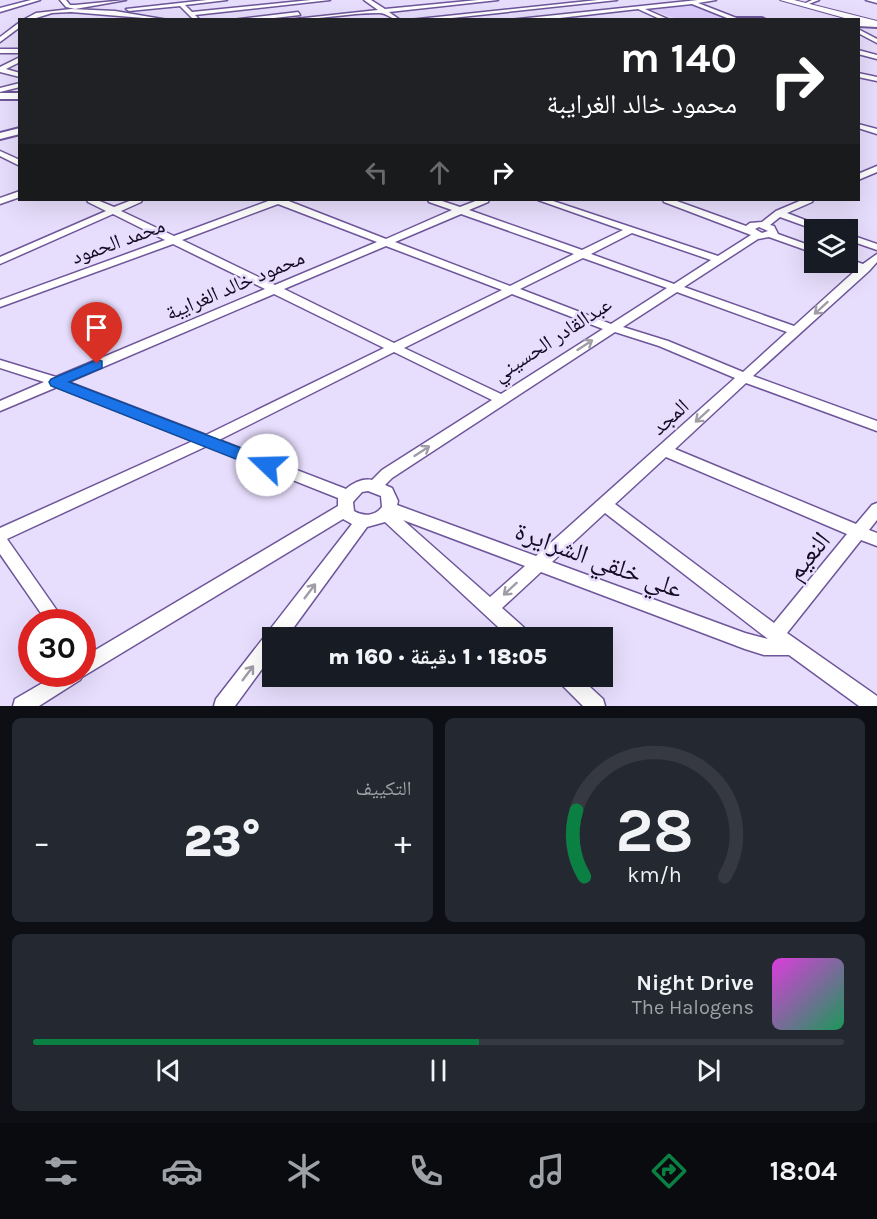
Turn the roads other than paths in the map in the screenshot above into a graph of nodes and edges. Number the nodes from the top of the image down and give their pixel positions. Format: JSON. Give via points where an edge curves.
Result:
{"nodes":[{"id":1,"x":37,"y":0,"type":"edge"},
{"id":2,"x":82,"y":0,"type":"edge"},
{"id":3,"x":99,"y":0,"type":"edge"},
{"id":4,"x":123,"y":0,"type":"edge"},
{"id":5,"x":224,"y":0,"type":"edge"},
{"id":6,"x":327,"y":0,"type":"edge"},
{"id":7,"x":367,"y":0,"type":"edge"},
{"id":8,"x":430,"y":0,"type":"edge"},
{"id":9,"x":494,"y":0,"type":"edge"},
{"id":10,"x":554,"y":0,"type":"edge"},
{"id":11,"x":614,"y":0,"type":"edge"},
{"id":12,"x":618,"y":0,"type":"edge"},
{"id":13,"x":712,"y":0,"type":"edge"},
{"id":14,"x":784,"y":0,"type":"edge"},
{"id":15,"x":794,"y":0,"type":"edge"},
{"id":16,"x":869,"y":0,"type":"edge"},
{"id":17,"x":241,"y":1,"type":"edge"},
{"id":18,"x":306,"y":1,"type":"edge"},
{"id":19,"x":687,"y":1,"type":"edge"},
{"id":20,"x":114,"y":2,"type":"junction"},
{"id":21,"x":812,"y":2,"type":"edge"},
{"id":22,"x":877,"y":2,"type":"edge"},
{"id":23,"x":66,"y":3,"type":"edge"},
{"id":24,"x":181,"y":4,"type":"junction"},
{"id":25,"x":439,"y":5,"type":"junction"},
{"id":26,"x":564,"y":5,"type":"junction"},
{"id":27,"x":376,"y":6,"type":"junction"},
{"id":28,"x":314,"y":7,"type":"dead end"},
{"id":29,"x":250,"y":8,"type":"junction"},
{"id":30,"x":637,"y":8,"type":"junction"},
{"id":31,"x":0,"y":10,"type":"edge"},
{"id":32,"x":383,"y":10,"type":"junction"},
{"id":33,"x":514,"y":10,"type":"junction"},
{"id":34,"x":49,"y":11,"type":"junction"},
{"id":35,"x":107,"y":13,"type":"junction"},
{"id":36,"x":584,"y":13,"type":"junction"},
{"id":37,"x":458,"y":15,"type":"junction"},
{"id":38,"x":191,"y":16,"type":"edge"},
{"id":39,"x":326,"y":16,"type":"edge"},
{"id":40,"x":27,"y":18,"type":"edge"},
{"id":41,"x":96,"y":18,"type":"edge"},
{"id":42,"x":149,"y":18,"type":"edge"},
{"id":43,"x":263,"y":18,"type":"edge"},
{"id":44,"x":307,"y":18,"type":"edge"},
{"id":45,"x":395,"y":18,"type":"edge"},
{"id":46,"x":430,"y":18,"type":"edge"},
{"id":47,"x":463,"y":18,"type":"edge"},
{"id":48,"x":531,"y":18,"type":"edge"},
{"id":49,"x":663,"y":18,"type":"edge"},
{"id":50,"x":732,"y":18,"type":"edge"},
{"id":51,"x":843,"y":18,"type":"edge"},
{"id":52,"x":847,"y":18,"type":"edge"},
{"id":53,"x":860,"y":22,"type":"edge"},
{"id":54,"x":860,"y":22,"type":"edge"},
{"id":55,"x":877,"y":23,"type":"edge"},
{"id":56,"x":860,"y":26,"type":"edge"},
{"id":57,"x":17,"y":27,"type":"edge"},
{"id":58,"x":0,"y":31,"type":"edge"},
{"id":59,"x":0,"y":40,"type":"edge"},
{"id":60,"x":877,"y":41,"type":"edge"},
{"id":61,"x":0,"y":51,"type":"edge"},
{"id":62,"x":18,"y":51,"type":"edge"},
{"id":63,"x":860,"y":53,"type":"edge"},
{"id":64,"x":877,"y":57,"type":"edge"},
{"id":65,"x":18,"y":60,"type":"edge"},
{"id":66,"x":0,"y":70,"type":"edge"},
{"id":67,"x":18,"y":74,"type":"edge"},
{"id":68,"x":860,"y":75,"type":"edge"},
{"id":69,"x":868,"y":77,"type":"junction"},
{"id":70,"x":877,"y":79,"type":"edge"},
{"id":71,"x":860,"y":82,"type":"edge"},
{"id":72,"x":18,"y":86,"type":"edge"},
{"id":73,"x":1,"y":91,"type":"edge"},
{"id":74,"x":18,"y":95,"type":"edge"},
{"id":75,"x":877,"y":122,"type":"edge"},
{"id":76,"x":860,"y":126,"type":"edge"},
{"id":77,"x":18,"y":132,"type":"edge"},
{"id":78,"x":877,"y":132,"type":"edge"},
{"id":79,"x":0,"y":136,"type":"edge"},
{"id":80,"x":0,"y":153,"type":"edge"},
{"id":81,"x":18,"y":163,"type":"edge"},
{"id":82,"x":876,"y":170,"type":"edge"},
{"id":83,"x":860,"y":176,"type":"edge"},
{"id":84,"x":18,"y":195,"type":"edge"},
{"id":85,"x":0,"y":201,"type":"edge"},
{"id":86,"x":93,"y":201,"type":"edge"},
{"id":87,"x":136,"y":201,"type":"edge"},
{"id":88,"x":276,"y":201,"type":"edge"},
{"id":89,"x":282,"y":201,"type":"edge"},
{"id":90,"x":435,"y":201,"type":"edge"},
{"id":91,"x":483,"y":201,"type":"edge"},
{"id":92,"x":546,"y":201,"type":"edge"},
{"id":93,"x":670,"y":201,"type":"edge"},
{"id":94,"x":685,"y":201,"type":"edge"},
{"id":95,"x":807,"y":201,"type":"edge"},
{"id":96,"x":113,"y":210,"type":"junction"},
{"id":97,"x":462,"y":210,"type":"junction"},
{"id":98,"x":779,"y":213,"type":"junction"},
{"id":99,"x":804,"y":222,"type":"edge"},
{"id":100,"x":757,"y":229,"type":"junction"},
{"id":101,"x":631,"y":230,"type":"junction"},
{"id":102,"x":174,"y":240,"type":"junction"},
{"id":103,"x":858,"y":240,"type":"edge"},
{"id":104,"x":387,"y":242,"type":"junction"},
{"id":105,"x":804,"y":246,"type":"edge"},
{"id":106,"x":877,"y":246,"type":"edge"},
{"id":107,"x":584,"y":254,"type":"junction"},
{"id":108,"x":877,"y":257,"type":"edge"},
{"id":109,"x":717,"y":259,"type":"junction"},
{"id":110,"x":0,"y":261,"type":"edge"},
{"id":111,"x":858,"y":266,"type":"edge"},
{"id":112,"x":864,"y":269,"type":"junction"},
{"id":113,"x":673,"y":287,"type":"junction"},
{"id":114,"x":276,"y":289,"type":"junction"},
{"id":115,"x":513,"y":290,"type":"junction"},
{"id":116,"x":0,"y":303,"type":"edge"},
{"id":117,"x":612,"y":328,"type":"junction"},
{"id":118,"x":796,"y":331,"type":"junction"},
{"id":119,"x":397,"y":348,"type":"junction"},
{"id":120,"x":0,"y":364,"type":"edge"},
{"id":121,"x":745,"y":377,"type":"junction"},
{"id":122,"x":56,"y":382,"type":"junction"},
{"id":123,"x":500,"y":399,"type":"junction"},
{"id":124,"x":0,"y":406,"type":"edge"},
{"id":125,"x":877,"y":426,"type":"edge"},
{"id":126,"x":206,"y":441,"type":"junction"},
{"id":127,"x":664,"y":450,"type":"junction"},
{"id":128,"x":376,"y":486,"type":"junction"},
{"id":129,"x":346,"y":503,"type":"junction"},
{"id":130,"x":605,"y":504,"type":"junction"},
{"id":131,"x":877,"y":508,"type":"edge"},
{"id":132,"x":388,"y":512,"type":"junction"},
{"id":133,"x":362,"y":522,"type":"junction"},
{"id":134,"x":860,"y":532,"type":"junction"},
{"id":135,"x":0,"y":535,"type":"edge"},
{"id":136,"x":877,"y":540,"type":"edge"},
{"id":137,"x":0,"y":541,"type":"edge"},
{"id":138,"x":537,"y":565,"type":"junction"},
{"id":139,"x":490,"y":608,"type":"junction"},
{"id":140,"x":47,"y":609,"type":"edge"},
{"id":141,"x":283,"y":627,"type":"edge"},
{"id":142,"x":511,"y":627,"type":"edge"},
{"id":143,"x":776,"y":634,"type":"junction"},
{"id":144,"x":792,"y":647,"type":"junction"},
{"id":145,"x":262,"y":655,"type":"edge"},
{"id":146,"x":96,"y":658,"type":"edge"},
{"id":147,"x":51,"y":687,"type":"edge"},
{"id":148,"x":576,"y":687,"type":"edge"},
{"id":149,"x":22,"y":706,"type":"edge"},
{"id":150,"x":223,"y":706,"type":"edge"},
{"id":151,"x":596,"y":706,"type":"edge"},
{"id":152,"x":874,"y":706,"type":"edge"}],
"edges":[{"from":1,"to":31,"type":"street"},
{"from":2,"to":23,"type":"street"},
{"from":3,"to":23,"type":"street"},
{"from":4,"to":20,"type":"street"},
{"from":5,"to":24,"type":"street"},
{"from":6,"to":18,"type":"street"},
{"from":7,"to":27,"type":"street"},
{"from":8,"to":25,"type":"street"},
{"from":9,"to":25,"type":"street"},
{"from":9,"to":33,"type":"street"},
{"from":10,"to":26,"type":"street"},
{"from":11,"to":26,"type":"street"},
{"from":12,"to":30,"type":"street"},
{"from":13,"to":19,"type":"street"},
{"from":14,"to":51,"type":"main road"},
{"from":15,"to":21,"type":"main road"},
{"from":16,"to":22,"type":"street"},
{"from":17,"to":29,"type":"street"},
{"from":18,"to":28,"type":"street"},
{"from":18,"to":29,"type":"street"},
{"from":19,"to":30,"type":"street"},
{"from":19,"to":50,"type":"street"},
{"from":20,"to":23,"type":"street"},
{"from":20,"to":35,"type":"street","via":[[117,5]]},
{"from":21,"to":52,"type":"main road"},
{"from":23,"to":34,"type":"street"},
{"from":24,"to":35,"type":"street"},
{"from":24,"to":38,"type":"street"},
{"from":25,"to":32,"type":"street"},
{"from":25,"to":37,"type":"street"},
{"from":26,"to":33,"type":"street"},
{"from":26,"to":36,"type":"street"},
{"from":27,"to":32,"type":"street"},
{"from":27,"to":39,"type":"street"},
{"from":29,"to":38,"type":"street"},
{"from":29,"to":43,"type":"street"},
{"from":30,"to":36,"type":"street"},
{"from":30,"to":49,"type":"street"},
{"from":32,"to":39,"type":"street"},
{"from":32,"to":45,"type":"street"},
{"from":33,"to":37,"type":"street"},
{"from":33,"to":48,"type":"street"},
{"from":34,"to":35,"type":"street"},
{"from":34,"to":40,"type":"street","via":[[33,13]]},
{"from":35,"to":41,"type":"street"},
{"from":35,"to":42,"type":"street"},
{"from":36,"to":48,"type":"street"},
{"from":37,"to":46,"type":"street"},
{"from":37,"to":47,"type":"street"},
{"from":39,"to":43,"type":"street"},
{"from":39,"to":44,"type":"street"},
{"from":53,"to":55,"type":"main road"},
{"from":54,"to":55,"type":"main road"},
{"from":56,"to":60,"type":"street"},
{"from":57,"to":58,"type":"street"},
{"from":57,"to":59,"type":"street"},
{"from":61,"to":62,"type":"street"},
{"from":63,"to":64,"type":"street"},
{"from":65,"to":66,"type":"street"},
{"from":66,"to":67,"type":"street"},
{"from":68,"to":69,"type":"street"},
{"from":69,"to":70,"type":"street"},
{"from":69,"to":71,"type":"street"},
{"from":72,"to":73,"type":"street"},
{"from":73,"to":74,"type":"main road"},
{"from":75,"to":76,"type":"street"},
{"from":76,"to":78,"type":"street"},
{"from":77,"to":79,"type":"main road"},
{"from":80,"to":81,"type":"street"},
{"from":82,"to":83,"type":"street"},
{"from":84,"to":85,"type":"street"},
{"from":86,"to":96,"type":"street"},
{"from":87,"to":96,"type":"street"},
{"from":88,"to":102,"type":"street","name":"محمد الحمود"},
{"from":89,"to":104,"type":"street"},
{"from":90,"to":97,"type":"street"},
{"from":91,"to":97,"type":"street","name":"محمود خالد الغرايبة"},
{"from":92,"to":101,"type":"street"},
{"from":93,"to":100,"type":"street"},
{"from":94,"to":100,"type":"street"},
{"from":95,"to":98,"type":"street","name":"عبدالقادر الحسيني"},
{"from":96,"to":102,"type":"street"},
{"from":96,"to":110,"type":"street"},
{"from":97,"to":104,"type":"street","name":"محمود خالد الغرايبة"},
{"from":97,"to":107,"type":"street"},
{"from":98,"to":99,"type":"street"},
{"from":98,"to":100,"type":"street","name":"عبدالقادر الحسيني"},
{"from":100,"to":105,"type":"street"},
{"from":100,"to":109,"type":"street","name":"عبدالقادر الحسيني"},
{"from":101,"to":107,"type":"street"},
{"from":101,"to":109,"type":"street"},
{"from":102,"to":114,"type":"street"},
{"from":102,"to":116,"type":"street","name":"محمد الحمود"},
{"from":103,"to":106,"type":"street"},
{"from":104,"to":114,"type":"street","name":"محمود خالد الغرايبة"},
{"from":104,"to":115,"type":"street"},
{"from":107,"to":113,"type":"street"},
{"from":107,"to":115,"type":"street"},
{"from":108,"to":112,"type":"street","name":"المجد"},
{"from":109,"to":113,"type":"street","name":"عبدالقادر الحسيني"},
{"from":111,"to":112,"type":"street"},
{"from":112,"to":118,"type":"street","name":"المجد","one_way":true},
{"from":113,"to":117,"type":"street","name":"عبدالقادر الحسيني"},
{"from":113,"to":118,"type":"street"},
{"from":114,"to":119,"type":"street"},
{"from":114,"to":122,"type":"street","name":"محمود خالد الغرايبة"},
{"from":115,"to":117,"type":"street"},
{"from":115,"to":119,"type":"street"},
{"from":117,"to":121,"type":"street","via":[[639,334]]},
{"from":123,"to":117,"type":"street","name":"عبدالقادر الحسيني","one_way":true},
{"from":118,"to":121,"type":"street","name":"المجد"},
{"from":119,"to":123,"type":"street"},
{"from":119,"to":126,"type":"street"},
{"from":120,"to":122,"type":"street"},
{"from":121,"to":125,"type":"street"},
{"from":121,"to":127,"type":"street","name":"المجد","one_way":true},
{"from":122,"to":124,"type":"street","name":"محمود خالد الغرايبة"},
{"from":122,"to":126,"type":"street"},
{"from":128,"to":123,"type":"street","name":"عبدالقادر الحسيني","one_way":true,"via":[[387,474]]},
{"from":126,"to":129,"type":"street"},
{"from":126,"to":135,"type":"street"},
{"from":127,"to":130,"type":"street","name":"المجد"},
{"from":127,"to":134,"type":"street"},
{"from":128,"to":129,"type":"street","via":[[363,486]]},
{"from":128,"to":132,"type":"street","via":[[387,492],[392,503]]},
{"from":129,"to":133,"type":"street","via":[[354,519]]},
{"from":129,"to":146,"type":"street"},
{"from":130,"to":138,"type":"street","name":"المجد"},
{"from":130,"to":143,"type":"street"},
{"from":131,"to":134,"type":"street","name":"النعيم"},
{"from":132,"to":133,"type":"street","via":[[375,521]]},
{"from":132,"to":138,"type":"street","name":"علي خلقي الشرايرة"},
{"from":132,"to":139,"type":"street"},
{"from":141,"to":133,"type":"street","one_way":true},
{"from":134,"to":136,"type":"street"},
{"from":134,"to":143,"type":"street","name":"النعيم"},
{"from":137,"to":140,"type":"street"},
{"from":138,"to":139,"type":"street","name":"المجد","one_way":true},
{"from":138,"to":144,"type":"street","name":"علي خلقي الشرايرة","via":[[745,641],[764,647]]},
{"from":139,"to":142,"type":"street"},
{"from":143,"to":144,"type":"street"},
{"from":144,"to":152,"type":"street"},
{"from":150,"to":145,"type":"street","one_way":true},
{"from":147,"to":149,"type":"street"},
{"from":148,"to":151,"type":"street"}]}
